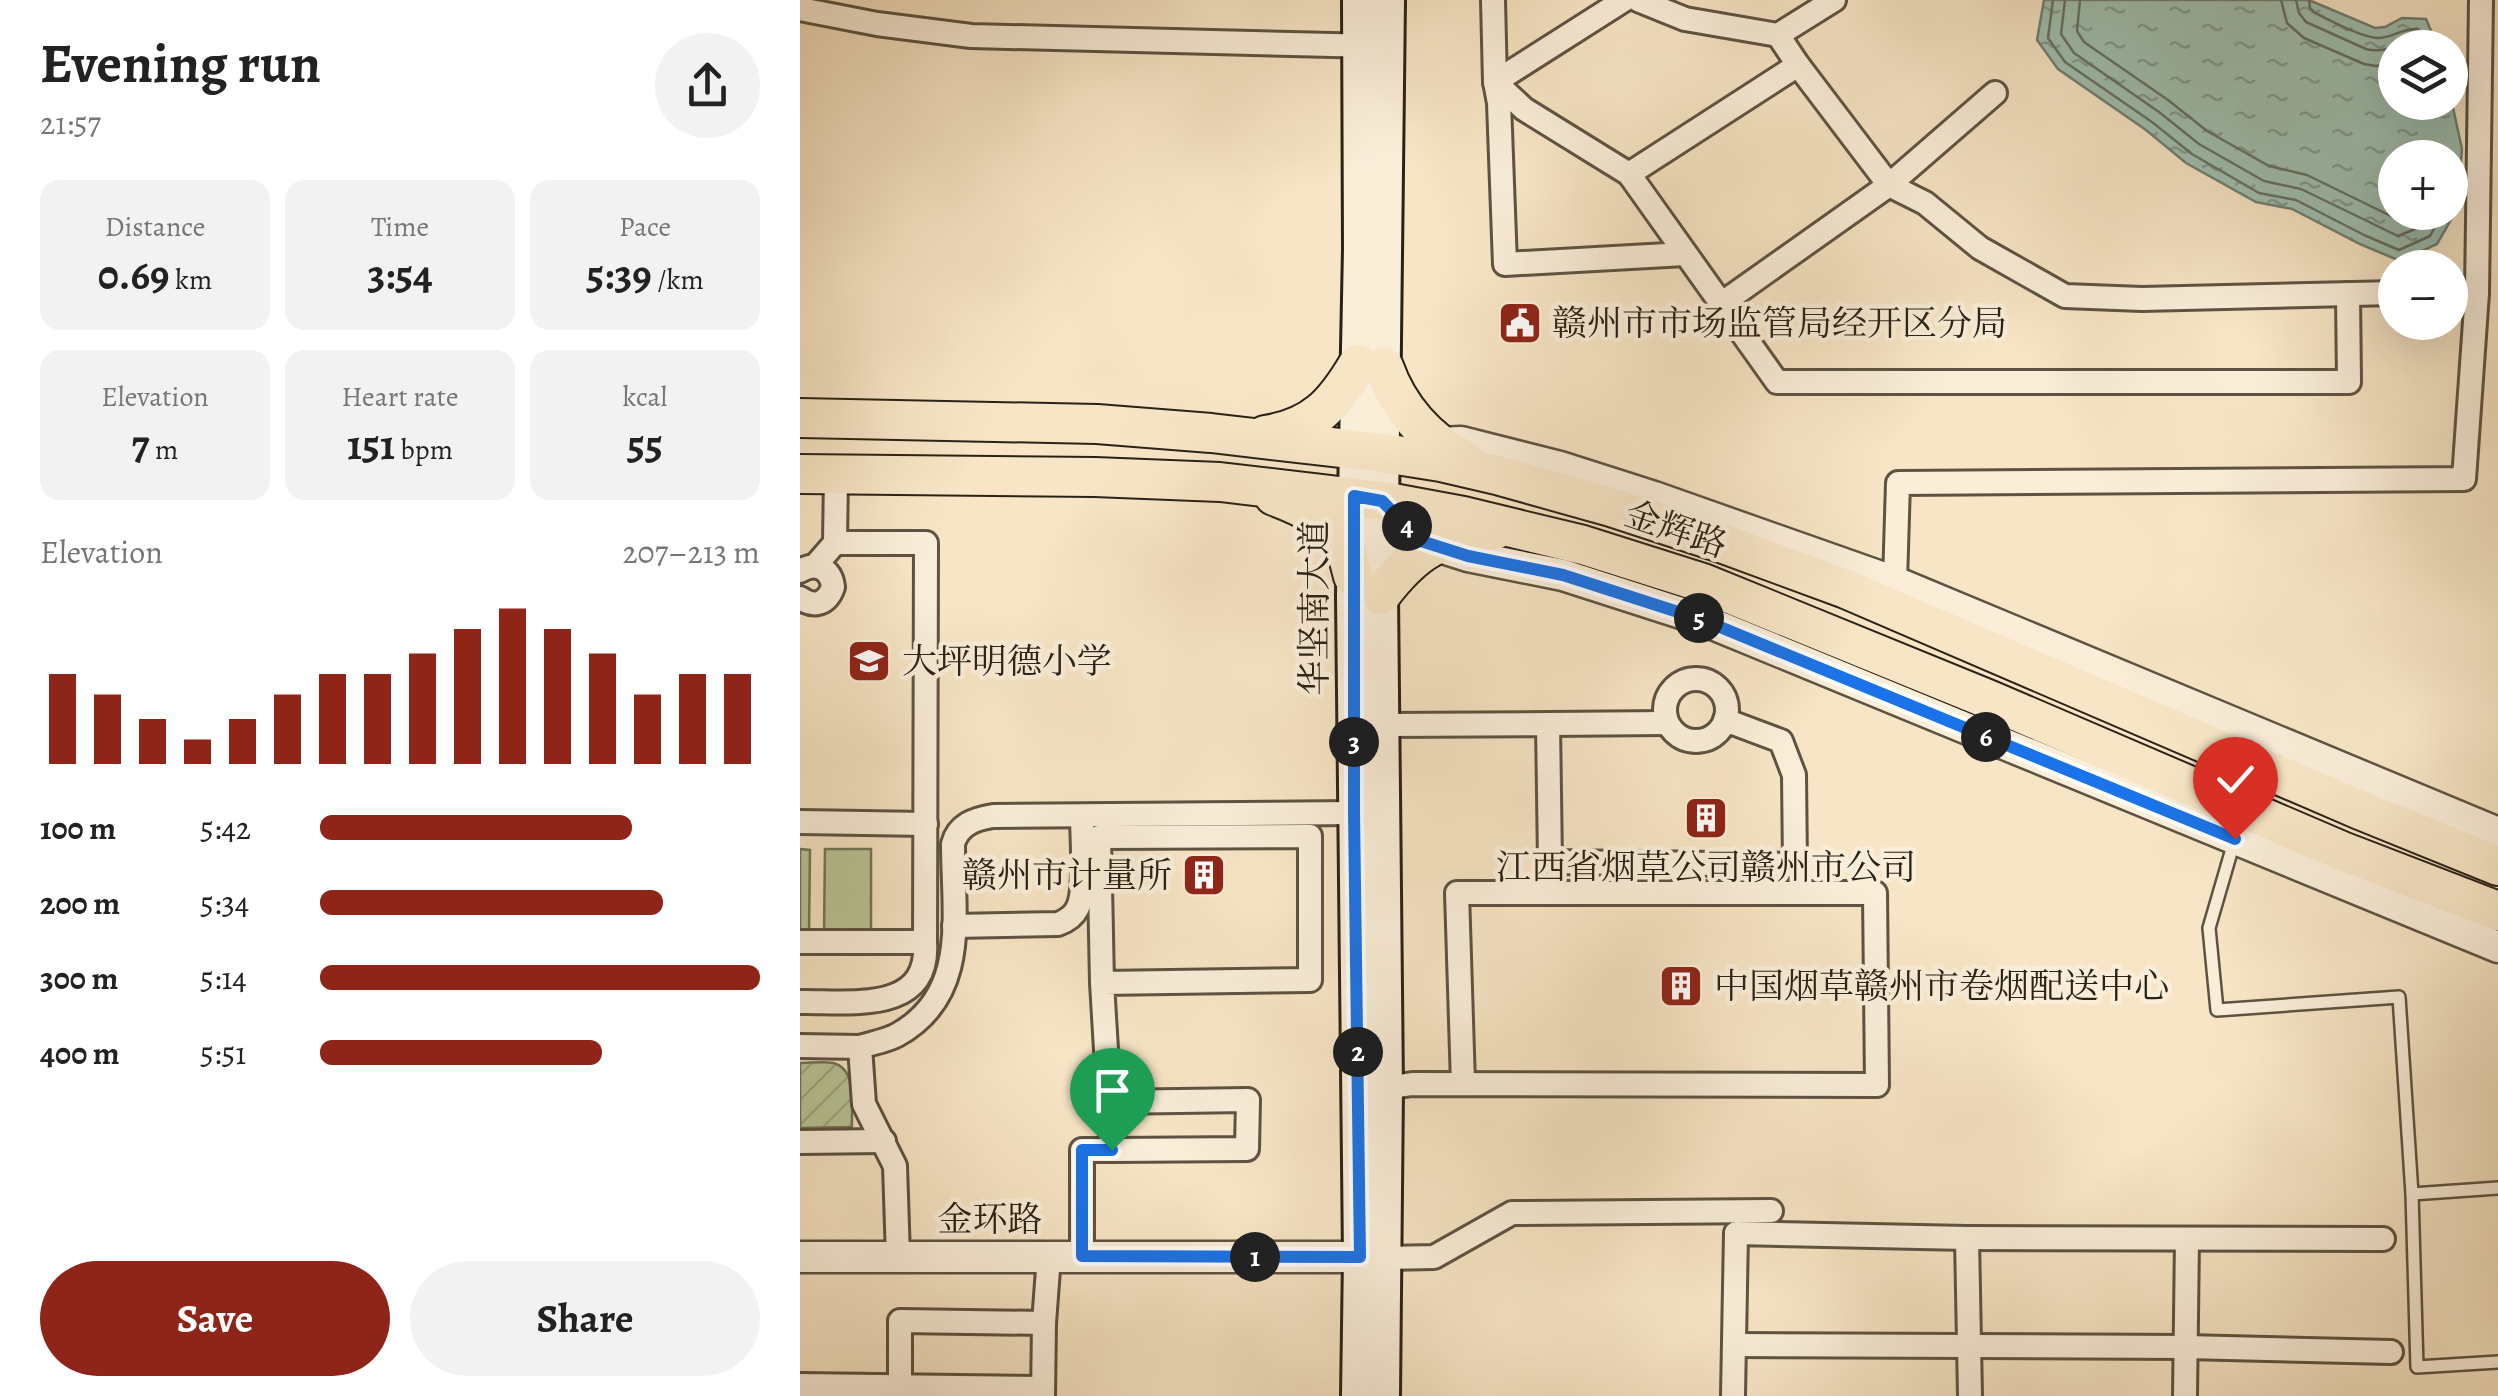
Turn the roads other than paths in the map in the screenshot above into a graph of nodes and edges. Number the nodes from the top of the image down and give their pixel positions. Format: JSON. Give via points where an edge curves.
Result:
{"nodes":[{"id":1,"x":1360,"y":0,"type":"edge"},
{"id":2,"x":1388,"y":0,"type":"edge"},
{"id":3,"x":1493,"y":0,"type":"edge"},
{"id":4,"x":1624,"y":0,"type":"edge"},
{"id":5,"x":1638,"y":0,"type":"edge"},
{"id":6,"x":1834,"y":0,"type":"edge"},
{"id":7,"x":2480,"y":0,"type":"edge"},
{"id":8,"x":800,"y":9,"type":"edge"},
{"id":9,"x":1778,"y":35,"type":"junction"},
{"id":10,"x":1374,"y":46,"type":"junction"},
{"id":11,"x":1798,"y":65,"type":"junction"},
{"id":12,"x":1496,"y":82,"type":"junction"},
{"id":13,"x":1996,"y":93,"type":"dead end"},
{"id":14,"x":1629,"y":174,"type":"junction"},
{"id":15,"x":1890,"y":185,"type":"junction"},
{"id":16,"x":1686,"y":254,"type":"junction"},
{"id":17,"x":2378,"y":293,"type":"edge"},
{"id":18,"x":2468,"y":293,"type":"edge"},
{"id":19,"x":2477,"y":293,"type":"junction"},
{"id":20,"x":2348,"y":294,"type":"junction"},
{"id":21,"x":1721,"y":304,"type":"junction"},
{"id":22,"x":1371,"y":366,"type":"junction"},
{"id":23,"x":800,"y":418,"type":"edge"},
{"id":24,"x":1248,"y":438,"type":"junction"},
{"id":25,"x":1438,"y":443,"type":"junction"},
{"id":26,"x":1369,"y":451,"type":"junction"},
{"id":27,"x":818,"y":474,"type":"edge"},
{"id":28,"x":1497,"y":475,"type":"junction"},
{"id":29,"x":1244,"y":484,"type":"junction"},
{"id":30,"x":1368,"y":499,"type":"junction"},
{"id":31,"x":1514,"y":528,"type":"junction"},
{"id":32,"x":835,"y":543,"type":"junction"},
{"id":33,"x":1434,"y":545,"type":"junction"},
{"id":34,"x":808,"y":569,"type":"edge"},
{"id":35,"x":1895,"y":582,"type":"junction"},
{"id":36,"x":1367,"y":586,"type":"junction"},
{"id":37,"x":800,"y":598,"type":"edge"},
{"id":38,"x":1725,"y":720,"type":"junction"},
{"id":39,"x":1667,"y":723,"type":"junction"},
{"id":40,"x":1548,"y":724,"type":"junction"},
{"id":41,"x":1382,"y":725,"type":"junction"},
{"id":42,"x":1354,"y":812,"type":"junction"},
{"id":43,"x":1082,"y":816,"type":"junction"},
{"id":44,"x":800,"y":822,"type":"edge"},
{"id":45,"x":926,"y":824,"type":"junction"},
{"id":46,"x":2241,"y":825,"type":"junction"},
{"id":47,"x":2498,"y":832,"type":"edge"},
{"id":48,"x":2498,"y":866,"type":"edge"},
{"id":49,"x":2498,"y":911,"type":"edge"},
{"id":50,"x":954,"y":926,"type":"junction"},
{"id":51,"x":800,"y":942,"type":"edge"},
{"id":52,"x":925,"y":942,"type":"junction"},
{"id":53,"x":2498,"y":947,"type":"edge"},
{"id":54,"x":1102,"y":984,"type":"junction"},
{"id":55,"x":800,"y":1002,"type":"edge"},
{"id":56,"x":800,"y":1046,"type":"edge"},
{"id":57,"x":860,"y":1047,"type":"junction"},
{"id":58,"x":1462,"y":1084,"type":"junction"},
{"id":59,"x":1386,"y":1088,"type":"junction"},
{"id":60,"x":1110,"y":1102,"type":"junction"},
{"id":61,"x":884,"y":1141,"type":"junction"},
{"id":62,"x":800,"y":1142,"type":"edge"},
{"id":63,"x":1112,"y":1150,"type":"junction"},
{"id":64,"x":2498,"y":1188,"type":"edge"},
{"id":65,"x":2412,"y":1194,"type":"junction"},
{"id":66,"x":1771,"y":1211,"type":"dead end"},
{"id":67,"x":1967,"y":1238,"type":"junction"},
{"id":68,"x":2187,"y":1239,"type":"junction"},
{"id":69,"x":2383,"y":1239,"type":"dead end"},
{"id":70,"x":898,"y":1256,"type":"junction"},
{"id":71,"x":1050,"y":1256,"type":"junction"},
{"id":72,"x":1082,"y":1256,"type":"junction"},
{"id":73,"x":1373,"y":1257,"type":"junction"},
{"id":74,"x":800,"y":1258,"type":"edge"},
{"id":75,"x":1044,"y":1323,"type":"junction"},
{"id":76,"x":1734,"y":1346,"type":"junction"},
{"id":77,"x":1970,"y":1346,"type":"junction"},
{"id":78,"x":2186,"y":1346,"type":"junction"},
{"id":79,"x":2391,"y":1352,"type":"dead end"},
{"id":80,"x":2498,"y":1362,"type":"edge"},
{"id":81,"x":800,"y":1385,"type":"edge"},
{"id":82,"x":900,"y":1391,"type":"edge"},
{"id":83,"x":1043,"y":1392,"type":"edge"},
{"id":84,"x":1358,"y":1396,"type":"edge"},
{"id":85,"x":1383,"y":1396,"type":"edge"},
{"id":86,"x":1733,"y":1396,"type":"edge"},
{"id":87,"x":1970,"y":1396,"type":"edge"},
{"id":88,"x":2185,"y":1396,"type":"edge"}],
"edges":[{"from":1,"to":10,"type":"main road","name":"华坚南大道"},
{"from":2,"to":10,"type":"main road","name":"华坚南大道"},
{"from":3,"to":12,"type":"street"},
{"from":4,"to":12,"type":"street"},
{"from":5,"to":9,"type":"street","via":[[1685,19]]},
{"from":6,"to":9,"type":"street"},
{"from":7,"to":19,"type":"street"},
{"from":8,"to":10,"type":"street","via":[[971,36]]},
{"from":9,"to":11,"type":"street"},
{"from":10,"to":22,"type":"main road","name":"华坚南大道"},
{"from":11,"to":14,"type":"street"},
{"from":11,"to":15,"type":"street"},
{"from":12,"to":14,"type":"street","via":[[1524,109]]},
{"from":12,"to":16,"type":"street","via":[[1505,264]]},
{"from":13,"to":15,"type":"street"},
{"from":14,"to":16,"type":"street"},
{"from":15,"to":20,"type":"street","via":[[2065,296]]},
{"from":15,"to":21,"type":"street"},
{"from":16,"to":21,"type":"street"},
{"from":17,"to":20,"type":"street"},
{"from":18,"to":19,"type":"street"},
{"from":19,"to":35,"type":"street","via":[[2464,479],[1898,483]]},
{"from":20,"to":21,"type":"street","via":[[2349,382],[1777,382]]},
{"from":22,"to":24,"type":"main road","via":[[1308,422]]},
{"from":22,"to":25,"type":"main road"},
{"from":22,"to":26,"type":"main road","name":"华坚南大道"},
{"from":23,"to":24,"type":"main road","name":"金辉路","via":[[1097,424]]},
{"from":24,"to":26,"type":"main road","name":"金辉路"},
{"from":25,"to":26,"type":"street"},
{"from":25,"to":28,"type":"main road"},
{"from":25,"to":35,"type":"street","via":[[1461,442],[1560,467]]},
{"from":26,"to":28,"type":"main road","name":"金辉路"},
{"from":26,"to":30,"type":"main road","name":"华坚南大道"},
{"from":27,"to":29,"type":"main road","name":"金辉路"},
{"from":27,"to":32,"type":"street"},
{"from":28,"to":48,"type":"main road","name":"金辉路","via":[[1846,589]]},
{"from":29,"to":30,"type":"main road","name":"金辉路"},
{"from":29,"to":36,"type":"main road","via":[[1326,524]]},
{"from":30,"to":31,"type":"main road","name":"金辉路"},
{"from":30,"to":33,"type":"street"},
{"from":30,"to":36,"type":"main road","name":"华坚南大道"},
{"from":31,"to":33,"type":"main road"},
{"from":31,"to":46,"type":"main road","name":"金辉路","via":[[1704,583],[1990,700]]},
{"from":32,"to":34,"type":"street"},
{"from":32,"to":45,"type":"street","via":[[926,543]]},
{"from":33,"to":36,"type":"main road","via":[[1398,573]]},
{"from":33,"to":46,"type":"street","via":[[1563,575],[1703,620]]},
{"from":34,"to":37,"type":"street","via":[[829,573],[830,595],[817,604]]},
{"from":35,"to":47,"type":"street"},
{"from":36,"to":41,"type":"main road","name":"华坚南大道"},
{"from":36,"to":42,"type":"main road","name":"华坚南大道"},
{"from":38,"to":39,"type":"street","via":[[1700,741],[1680,738]]},
{"from":38,"to":39,"type":"street","via":[[1720,690],[1695,679],[1669,694]]},
{"from":38,"to":40,"type":"street","via":[[1781,741],[1794,775],[1795,865],[1550,862]]},
{"from":39,"to":40,"type":"street"},
{"from":40,"to":41,"type":"street"},
{"from":41,"to":59,"type":"main road","name":"华坚南大道"},
{"from":42,"to":43,"type":"street"},
{"from":42,"to":73,"type":"main road","name":"华坚南大道"},
{"from":43,"to":50,"type":"street","via":[[1082,896],[1070,918],[1058,924]]},
{"from":43,"to":50,"type":"street","via":[[993,816],[962,828],[952,844]]},
{"from":44,"to":45,"type":"street"},
{"from":45,"to":52,"type":"street"},
{"from":46,"to":49,"type":"main road","name":"金辉路","via":[[2342,851]]},
{"from":46,"to":53,"type":"street"},
{"from":46,"to":65,"type":"lane","via":[[2209,928],[2218,1010],[2400,997]]},
{"from":50,"to":57,"type":"street","via":[[953,954],[937,1002],[896,1035]]},
{"from":51,"to":52,"type":"street"},
{"from":52,"to":55,"type":"street","via":[[920,974],[896,996]]},
{"from":54,"to":54,"type":"street","via":[[1310,980],[1310,836],[1098,837]]},
{"from":54,"to":60,"type":"street"},
{"from":56,"to":57,"type":"street"},
{"from":57,"to":61,"type":"street","via":[[864,1104]]},
{"from":58,"to":58,"type":"street","via":[[1878,1085],[1875,892],[1457,892]]},
{"from":58,"to":59,"type":"street"},
{"from":59,"to":73,"type":"main road","name":"华坚南大道"},
{"from":60,"to":63,"type":"street"},
{"from":60,"to":63,"type":"street","via":[[1248,1100],[1247,1148]]},
{"from":61,"to":62,"type":"street"},
{"from":61,"to":70,"type":"street","via":[[895,1166]]},
{"from":63,"to":72,"type":"street","via":[[1082,1150]]},
{"from":64,"to":65,"type":"lane"},
{"from":65,"to":80,"type":"lane","via":[[2417,1367]]},
{"from":66,"to":73,"type":"street","via":[[1512,1214],[1434,1257]]},
{"from":67,"to":68,"type":"street"},
{"from":67,"to":76,"type":"street","via":[[1736,1233]]},
{"from":67,"to":77,"type":"street"},
{"from":68,"to":69,"type":"street"},
{"from":68,"to":78,"type":"street"},
{"from":70,"to":71,"type":"street","name":"金环路"},
{"from":70,"to":74,"type":"street","name":"金环路"},
{"from":71,"to":72,"type":"street","name":"金环路"},
{"from":71,"to":75,"type":"street"},
{"from":72,"to":73,"type":"street","name":"金环路"},
{"from":73,"to":84,"type":"main road","name":"华坚南大道"},
{"from":73,"to":85,"type":"main road","name":"华坚南大道"},
{"from":75,"to":82,"type":"street","via":[[900,1322]]},
{"from":75,"to":83,"type":"street"},
{"from":76,"to":77,"type":"street"},
{"from":76,"to":86,"type":"street"},
{"from":77,"to":78,"type":"street"},
{"from":77,"to":87,"type":"street"},
{"from":78,"to":79,"type":"street"},
{"from":78,"to":88,"type":"street"},
{"from":81,"to":82,"type":"street"},
{"from":82,"to":83,"type":"street"}]}
